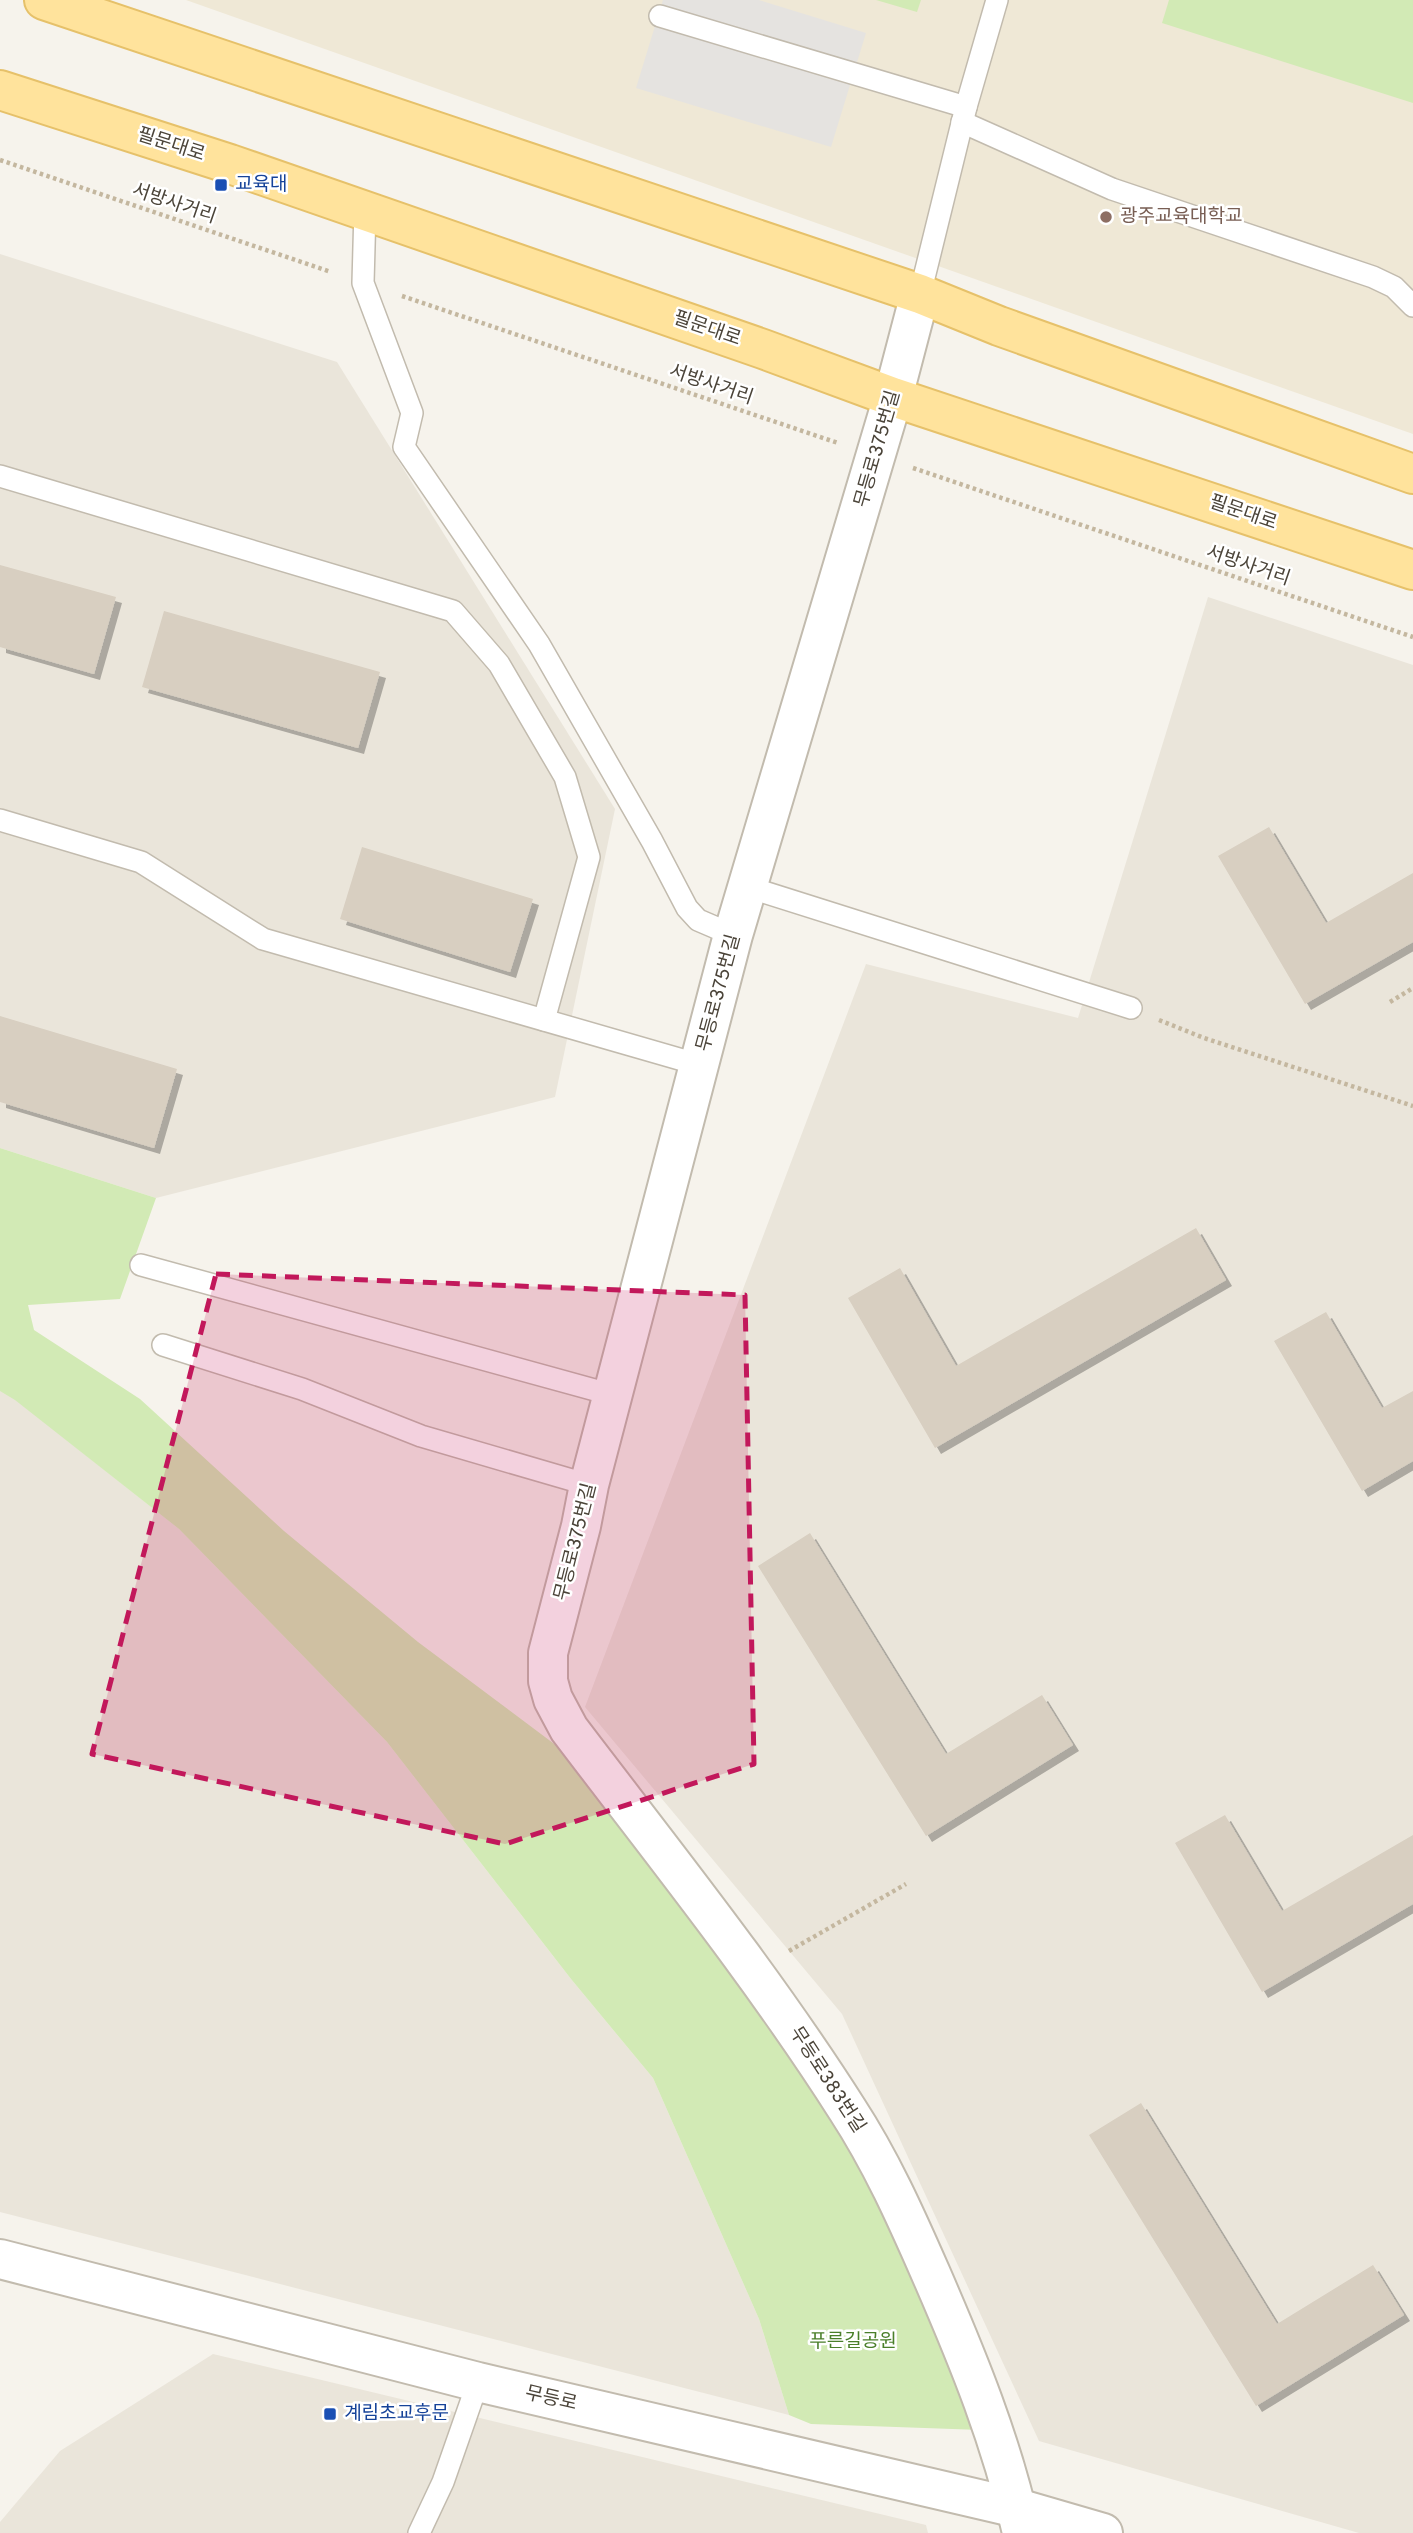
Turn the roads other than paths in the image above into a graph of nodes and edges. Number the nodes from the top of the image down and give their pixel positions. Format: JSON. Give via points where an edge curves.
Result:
{"nodes":[{"id":1,"x":44,"y":0,"type":"edge"},
{"id":2,"x":997,"y":0,"type":"edge"},
{"id":3,"x":660,"y":16,"type":"dead end"},
{"id":4,"x":0,"y":90,"type":"edge"},
{"id":5,"x":964,"y":114,"type":"junction"},
{"id":6,"x":365,"y":210,"type":"junction"},
{"id":7,"x":920,"y":293,"type":"junction"},
{"id":8,"x":1413,"y":306,"type":"edge"},
{"id":9,"x":893,"y":397,"type":"junction"},
{"id":10,"x":1413,"y":474,"type":"edge"},
{"id":11,"x":0,"y":476,"type":"edge"},
{"id":12,"x":1413,"y":570,"type":"edge"},
{"id":13,"x":0,"y":820,"type":"edge"},
{"id":14,"x":748,"y":887,"type":"junction"},
{"id":15,"x":733,"y":935,"type":"junction"},
{"id":16,"x":1131,"y":1008,"type":"road end"},
{"id":17,"x":544,"y":1020,"type":"junction"},
{"id":18,"x":700,"y":1065,"type":"junction"},
{"id":19,"x":141,"y":1265,"type":"dead end"},
{"id":20,"x":163,"y":1345,"type":"dead end"},
{"id":21,"x":613,"y":1395,"type":"junction"},
{"id":22,"x":589,"y":1485,"type":"junction"},
{"id":23,"x":552,"y":1699,"type":"joint"},
{"id":24,"x":0,"y":2259,"type":"edge"},
{"id":25,"x":478,"y":2382,"type":"junction"},
{"id":26,"x":1020,"y":2521,"type":"edge"},
{"id":27,"x":419,"y":2533,"type":"edge"},
{"id":28,"x":1103,"y":2533,"type":"edge"}],
"edges":[{"from":1,"to":7,"type":"main road"},
{"from":2,"to":5,"type":"lane"},
{"from":3,"to":5,"type":"lane"},
{"from":4,"to":6,"type":"main road","name":"필문대로"},
{"from":5,"to":7,"type":"lane"},
{"from":5,"to":8,"type":"lane","via":[[1112,189],[1373,277],[1394,287]]},
{"from":6,"to":9,"type":"main road","name":"필문대로"},
{"from":6,"to":15,"type":"lane","via":[[363,283],[412,413],[404,447],[539,644],[687,908],[698,920]]},
{"from":7,"to":9,"type":"street","name":"무등로375번길"},
{"from":7,"to":10,"type":"main road","via":[[999,327]]},
{"from":9,"to":12,"type":"main road","name":"필문대로"},
{"from":9,"to":14,"type":"street","name":"무등로375번길"},
{"from":11,"to":17,"type":"lane","via":[[453,611],[499,664],[565,777],[589,857]]},
{"from":13,"to":17,"type":"lane","via":[[141,862],[263,939]]},
{"from":14,"to":15,"type":"street","name":"무등로375번길"},
{"from":14,"to":16,"type":"lane"},
{"from":15,"to":18,"type":"street","name":"무등로375번길"},
{"from":17,"to":18,"type":"lane"},
{"from":18,"to":21,"type":"street","name":"무등로375번길"},
{"from":19,"to":21,"type":"lane"},
{"from":20,"to":22,"type":"lane","via":[[302,1388],[421,1436]]},
{"from":21,"to":22,"type":"street","name":"무등로375번길"},
{"from":22,"to":23,"type":"street","name":"무등로375번길","via":[[548,1653]]},
{"from":23,"to":26,"type":"street","name":"무등로383번길","via":[[569,1729],[752,1972],[848,2110],[896,2195],[971,2364],[998,2438]]},
{"from":24,"to":25,"type":"street","name":"무등로"},
{"from":25,"to":26,"type":"street","name":"무등로"},
{"from":25,"to":27,"type":"lane","via":[[443,2482]]},
{"from":26,"to":28,"type":"street","name":"무등로"}]}
